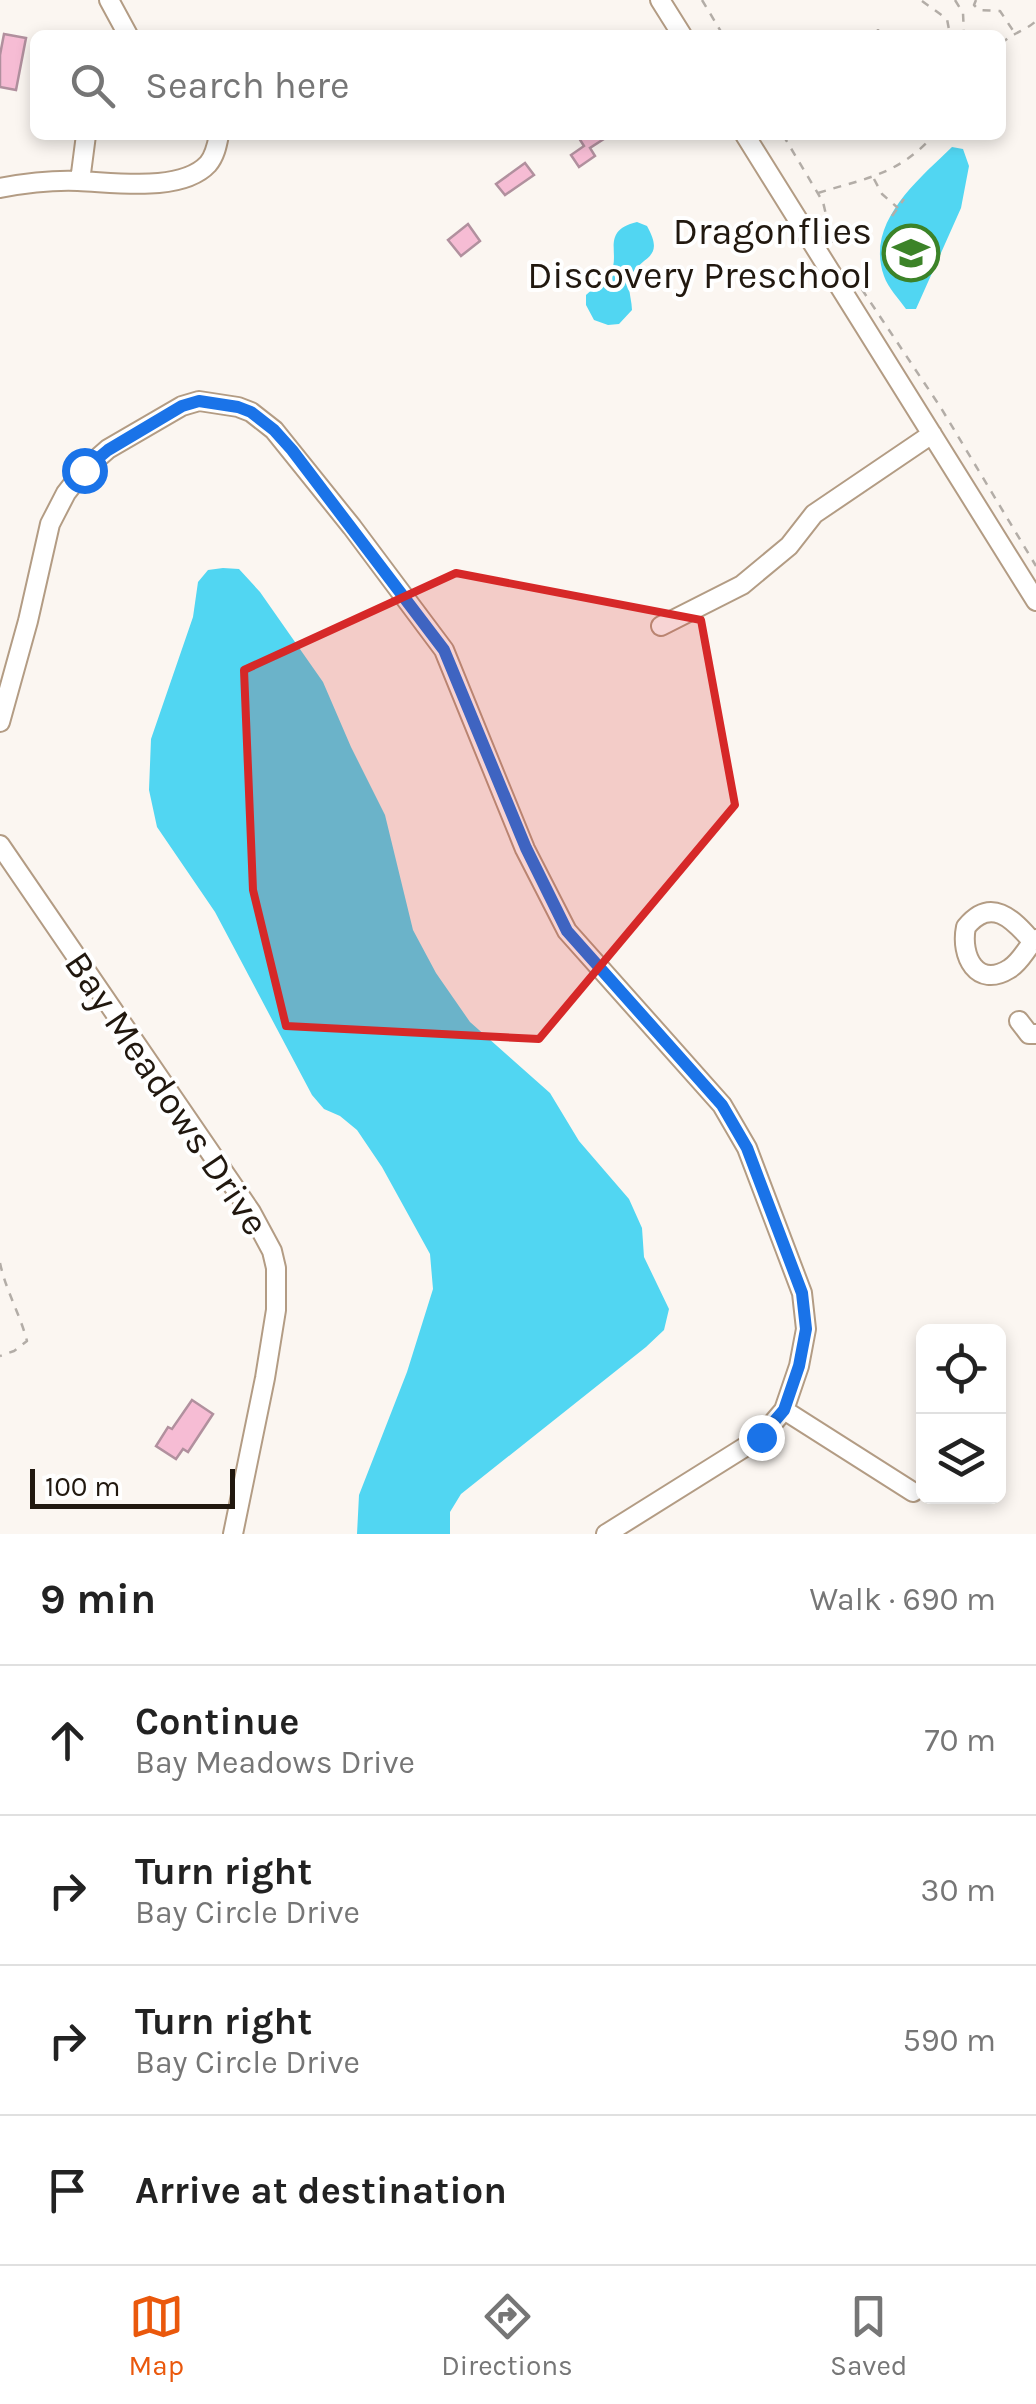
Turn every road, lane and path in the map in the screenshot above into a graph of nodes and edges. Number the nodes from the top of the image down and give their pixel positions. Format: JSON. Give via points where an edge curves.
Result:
{"nodes":[{"id":1,"x":109,"y":0,"type":"edge"},
{"id":2,"x":660,"y":0,"type":"edge"},
{"id":3,"x":702,"y":0,"type":"edge"},
{"id":4,"x":954,"y":0,"type":"edge"},
{"id":5,"x":976,"y":0,"type":"edge"},
{"id":6,"x":922,"y":1,"type":"edge"},
{"id":7,"x":1036,"y":21,"type":"edge"},
{"id":8,"x":125,"y":30,"type":"edge"},
{"id":9,"x":679,"y":30,"type":"edge"},
{"id":10,"x":720,"y":30,"type":"edge"},
{"id":11,"x":949,"y":30,"type":"edge"},
{"id":12,"x":964,"y":30,"type":"edge"},
{"id":13,"x":1014,"y":32,"type":"junction"},
{"id":14,"x":1006,"y":39,"type":"edge"},
{"id":15,"x":85,"y":140,"type":"edge"},
{"id":16,"x":218,"y":140,"type":"edge"},
{"id":17,"x":747,"y":140,"type":"edge"},
{"id":18,"x":786,"y":140,"type":"edge"},
{"id":19,"x":930,"y":140,"type":"edge"},
{"id":20,"x":874,"y":178,"type":"junction"},
{"id":21,"x":80,"y":181,"type":"junction"},
{"id":22,"x":0,"y":188,"type":"edge"},
{"id":23,"x":818,"y":193,"type":"junction"},
{"id":24,"x":904,"y":199,"type":"dead end"},
{"id":25,"x":898,"y":208,"type":"junction"},
{"id":26,"x":892,"y":216,"type":"dead end"},
{"id":27,"x":834,"y":248,"type":"dead end"},
{"id":28,"x":845,"y":264,"type":"dead end"},
{"id":29,"x":932,"y":434,"type":"junction"},
{"id":30,"x":1036,"y":566,"type":"edge"},
{"id":31,"x":1036,"y":601,"type":"edge"},
{"id":32,"x":661,"y":626,"type":"dead end"},
{"id":33,"x":0,"y":722,"type":"edge"},
{"id":34,"x":0,"y":845,"type":"edge"},
{"id":35,"x":1019,"y":1022,"type":"dead end"},
{"id":36,"x":1036,"y":1034,"type":"edge"},
{"id":37,"x":0,"y":1264,"type":"edge"},
{"id":38,"x":0,"y":1356,"type":"edge"},
{"id":39,"x":784,"y":1410,"type":"junction"},
{"id":40,"x":912,"y":1492,"type":"dead end"},
{"id":41,"x":233,"y":1534,"type":"edge"},
{"id":42,"x":606,"y":1534,"type":"edge"}],
"edges":[{"from":1,"to":8,"type":"street"},
{"from":2,"to":9,"type":"street"},
{"from":3,"to":10,"type":"path"},
{"from":4,"to":12,"type":"path"},
{"from":5,"to":13,"type":"path","via":[[979,10],[1000,11]]},
{"from":6,"to":11,"type":"path","via":[[947,19]]},
{"from":7,"to":13,"type":"path"},
{"from":13,"to":14,"type":"path"},
{"from":15,"to":21,"type":"street"},
{"from":16,"to":21,"type":"street","via":[[209,163],[172,180]]},
{"from":17,"to":29,"type":"street"},
{"from":18,"to":23,"type":"path"},
{"from":19,"to":20,"type":"path"},
{"from":20,"to":23,"type":"path"},
{"from":20,"to":25,"type":"path"},
{"from":21,"to":22,"type":"street"},
{"from":23,"to":27,"type":"path"},
{"from":24,"to":25,"type":"path"},
{"from":25,"to":26,"type":"path"},
{"from":28,"to":30,"type":"path"},
{"from":29,"to":31,"type":"street"},
{"from":29,"to":32,"type":"street","via":[[814,514],[742,584]]},
{"from":33,"to":39,"type":"street","via":[[50,524],[84,470],[199,401],[251,412],[274,430],[444,650],[567,931],[722,1105],[739,1134],[802,1293],[806,1329]]},
{"from":34,"to":41,"type":"street","name":"Bay Meadows Drive","via":[[272,1251],[276,1310]]},
{"from":35,"to":36,"type":"street"},
{"from":37,"to":38,"type":"path","via":[[27,1342]]},
{"from":39,"to":40,"type":"street"},
{"from":39,"to":42,"type":"street","via":[[761,1437]]}]}
